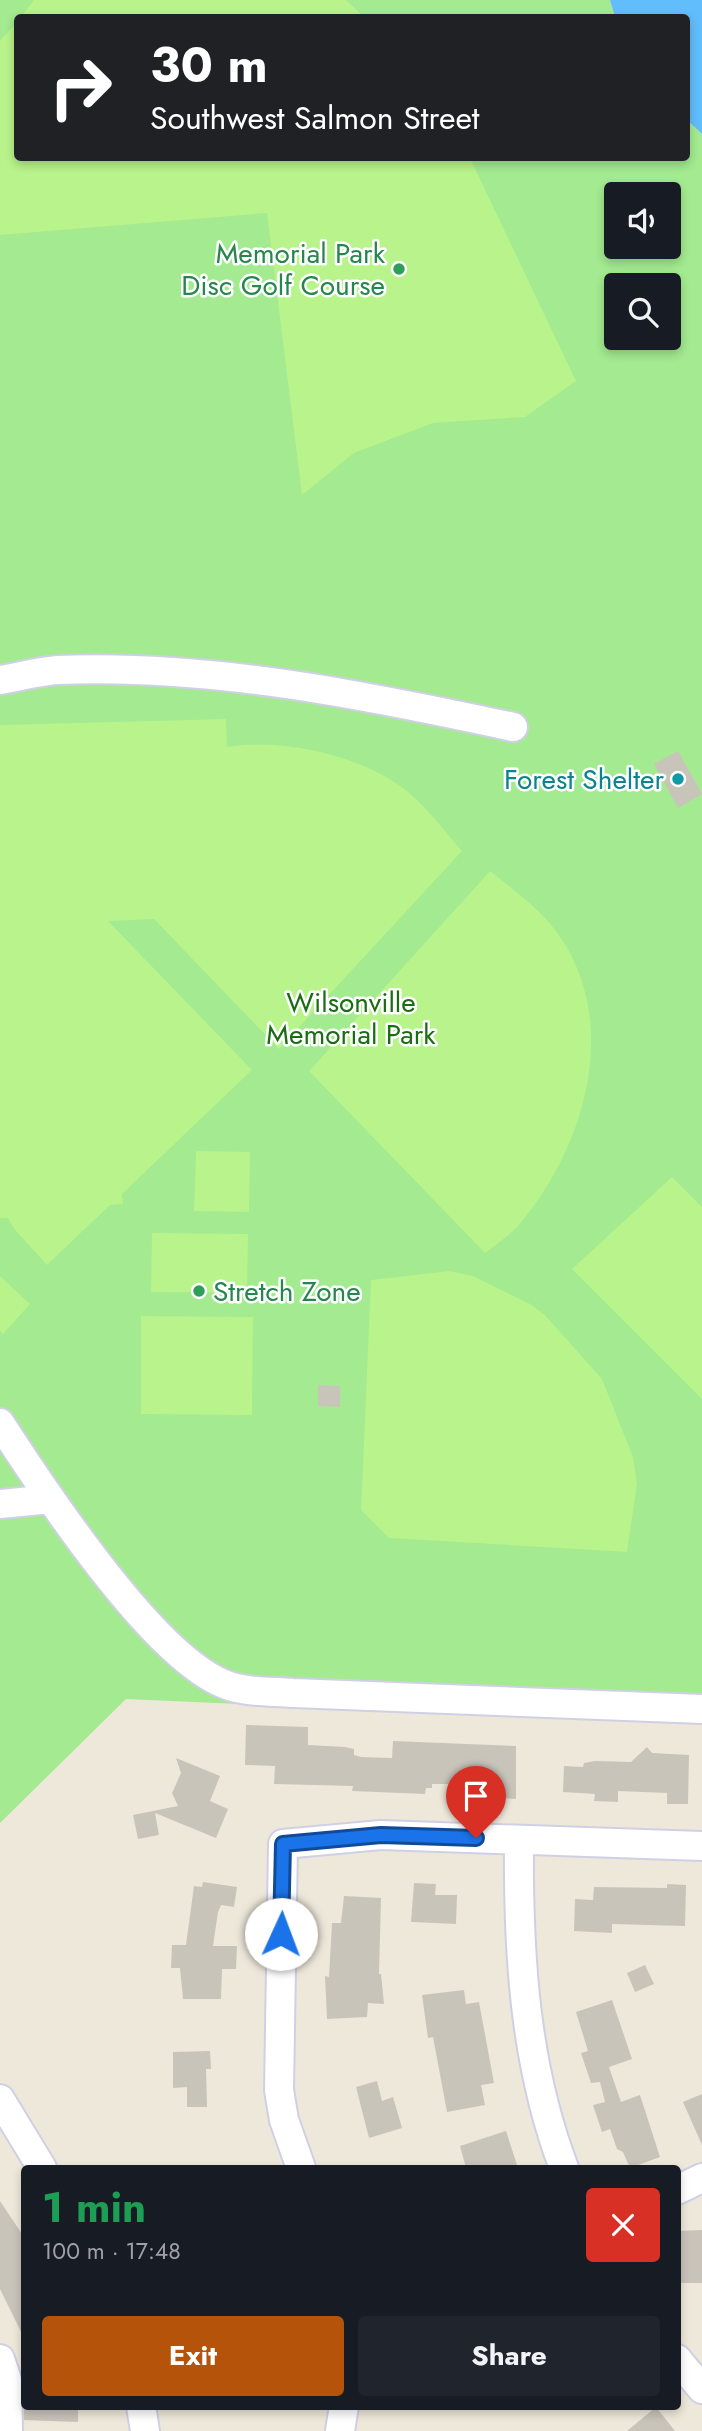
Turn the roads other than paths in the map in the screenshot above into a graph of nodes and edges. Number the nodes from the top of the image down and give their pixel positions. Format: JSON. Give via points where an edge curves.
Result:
{"nodes":[{"id":1,"x":0,"y":680,"type":"edge"},
{"id":2,"x":513,"y":727,"type":"dead end"},
{"id":3,"x":0,"y":1423,"type":"edge"},
{"id":4,"x":51,"y":1499,"type":"junction"},
{"id":5,"x":0,"y":1504,"type":"edge"},
{"id":6,"x":702,"y":1709,"type":"edge"},
{"id":7,"x":519,"y":1840,"type":"junction"},
{"id":8,"x":702,"y":1846,"type":"edge"},
{"id":9,"x":0,"y":2099,"type":"edge"},
{"id":10,"x":40,"y":2165,"type":"edge"},
{"id":11,"x":300,"y":2165,"type":"edge"},
{"id":12,"x":563,"y":2165,"type":"edge"},
{"id":13,"x":702,"y":2178,"type":"edge"},
{"id":14,"x":681,"y":2188,"type":"edge"},
{"id":15,"x":0,"y":2359,"type":"edge"},
{"id":16,"x":681,"y":2363,"type":"edge"},
{"id":17,"x":702,"y":2389,"type":"edge"},
{"id":18,"x":142,"y":2410,"type":"edge"},
{"id":19,"x":343,"y":2410,"type":"edge"},
{"id":20,"x":8,"y":2431,"type":"edge"},
{"id":21,"x":145,"y":2431,"type":"edge"},
{"id":22,"x":340,"y":2431,"type":"edge"}],
"edges":[{"from":1,"to":2,"type":"street","via":[[56,670],[177,673],[356,693]]},
{"from":3,"to":4,"type":"street"},
{"from":4,"to":5,"type":"street"},
{"from":4,"to":6,"type":"street","via":[[137,1612],[200,1672],[225,1685],[293,1693]]},
{"from":7,"to":8,"type":"street"},
{"from":7,"to":11,"type":"street","via":[[381,1835],[283,1844],[279,2090]]},
{"from":7,"to":12,"type":"street","via":[[519,1939],[525,1998],[538,2078]]},
{"from":9,"to":10,"type":"street"},
{"from":13,"to":14,"type":"street"},
{"from":15,"to":20,"type":"street","via":[[7,2380]]},
{"from":16,"to":17,"type":"street"},
{"from":18,"to":21,"type":"street"},
{"from":19,"to":22,"type":"street"}]}
